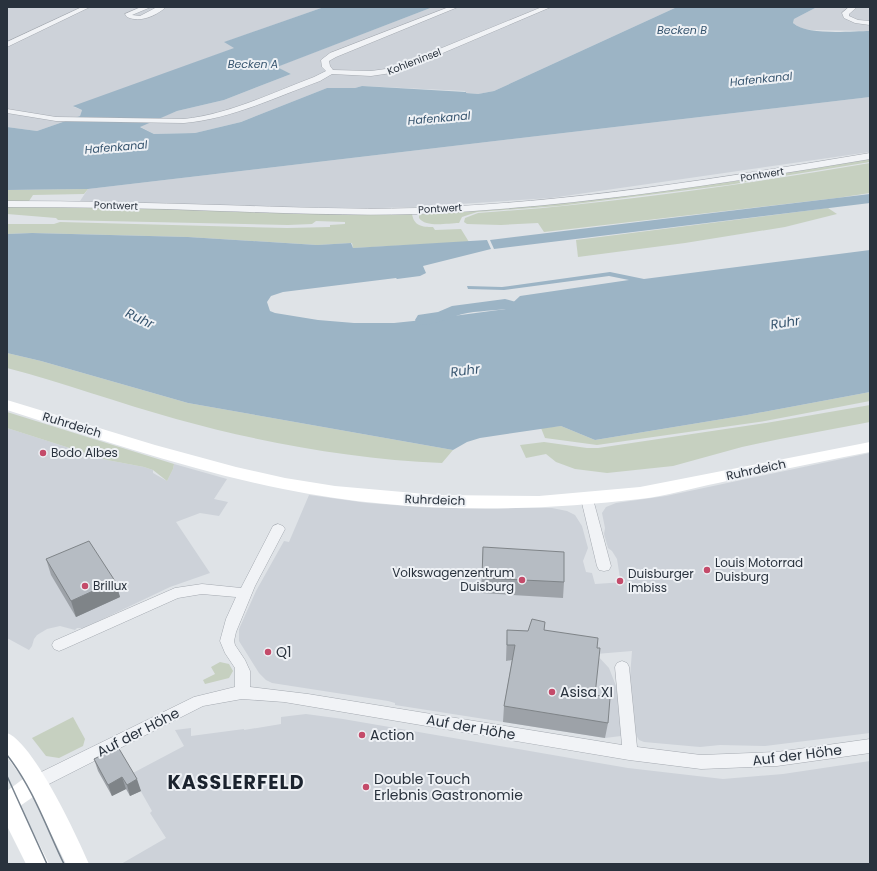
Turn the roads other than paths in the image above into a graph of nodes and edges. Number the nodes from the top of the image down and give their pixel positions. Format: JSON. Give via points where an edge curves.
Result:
{"nodes":[{"id":1,"x":87,"y":7,"type":"edge"},
{"id":2,"x":148,"y":7,"type":"edge"},
{"id":3,"x":163,"y":7,"type":"edge"},
{"id":4,"x":455,"y":7,"type":"edge"},
{"id":5,"x":548,"y":7,"type":"edge"},
{"id":6,"x":854,"y":7,"type":"edge"},
{"id":7,"x":870,"y":23,"type":"edge"},
{"id":8,"x":7,"y":45,"type":"edge"},
{"id":9,"x":331,"y":72,"type":"junction"},
{"id":10,"x":7,"y":110,"type":"edge"},
{"id":11,"x":870,"y":156,"type":"edge"},
{"id":12,"x":7,"y":204,"type":"edge"},
{"id":13,"x":7,"y":405,"type":"edge"},
{"id":14,"x":870,"y":446,"type":"edge"},
{"id":15,"x":587,"y":499,"type":"junction"},
{"id":16,"x":278,"y":529,"type":"dead end"},
{"id":17,"x":604,"y":566,"type":"dead end"},
{"id":18,"x":246,"y":594,"type":"junction"},
{"id":19,"x":59,"y":645,"type":"dead end"},
{"id":20,"x":622,"y":668,"type":"dead end"},
{"id":21,"x":242,"y":693,"type":"junction"},
{"id":22,"x":7,"y":742,"type":"edge"},
{"id":23,"x":870,"y":746,"type":"edge"},
{"id":24,"x":629,"y":753,"type":"junction"},
{"id":25,"x":37,"y":782,"type":"junction"},
{"id":26,"x":7,"y":803,"type":"edge"},
{"id":27,"x":38,"y":864,"type":"edge"},
{"id":28,"x":78,"y":864,"type":"edge"}],
"edges":[{"from":1,"to":8,"type":"street"},
{"from":2,"to":3,"type":"street","via":[[128,14],[132,18],[142,17]]},
{"from":4,"to":9,"type":"street","via":[[333,55],[325,60],[326,67]]},
{"from":5,"to":9,"type":"street","name":"Kohleninsel","via":[[395,70],[379,74]]},
{"from":6,"to":7,"type":"street","via":[[845,13],[846,17],[857,22]]},
{"from":9,"to":10,"type":"street","via":[[318,79],[205,119],[56,119]]},
{"from":11,"to":12,"type":"street","name":"Pontwert","via":[[648,190],[464,207],[351,212]]},
{"from":13,"to":15,"type":"main road","name":"Ruhrdeich","via":[[182,459],[308,488],[436,501]]},
{"from":14,"to":15,"type":"main road","name":"Ruhrdeich","via":[[643,493]]},
{"from":15,"to":17,"type":"street"},
{"from":16,"to":18,"type":"street"},
{"from":18,"to":19,"type":"street","via":[[217,588],[194,588],[175,593]]},
{"from":18,"to":21,"type":"street","via":[[228,634],[231,651],[243,670]]},
{"from":20,"to":24,"type":"street"},
{"from":21,"to":24,"type":"street","name":"Auf der Höhe","via":[[259,693],[348,706]]},
{"from":21,"to":25,"type":"street","name":"Auf der Höhe","via":[[199,701]]},
{"from":22,"to":25,"type":"main road"},
{"from":23,"to":24,"type":"street","name":"Auf der Höhe","via":[[777,759],[740,761],[701,762]]},
{"from":25,"to":26,"type":"main road"},
{"from":25,"to":28,"type":"main road"},
{"from":26,"to":27,"type":"main road"}]}
